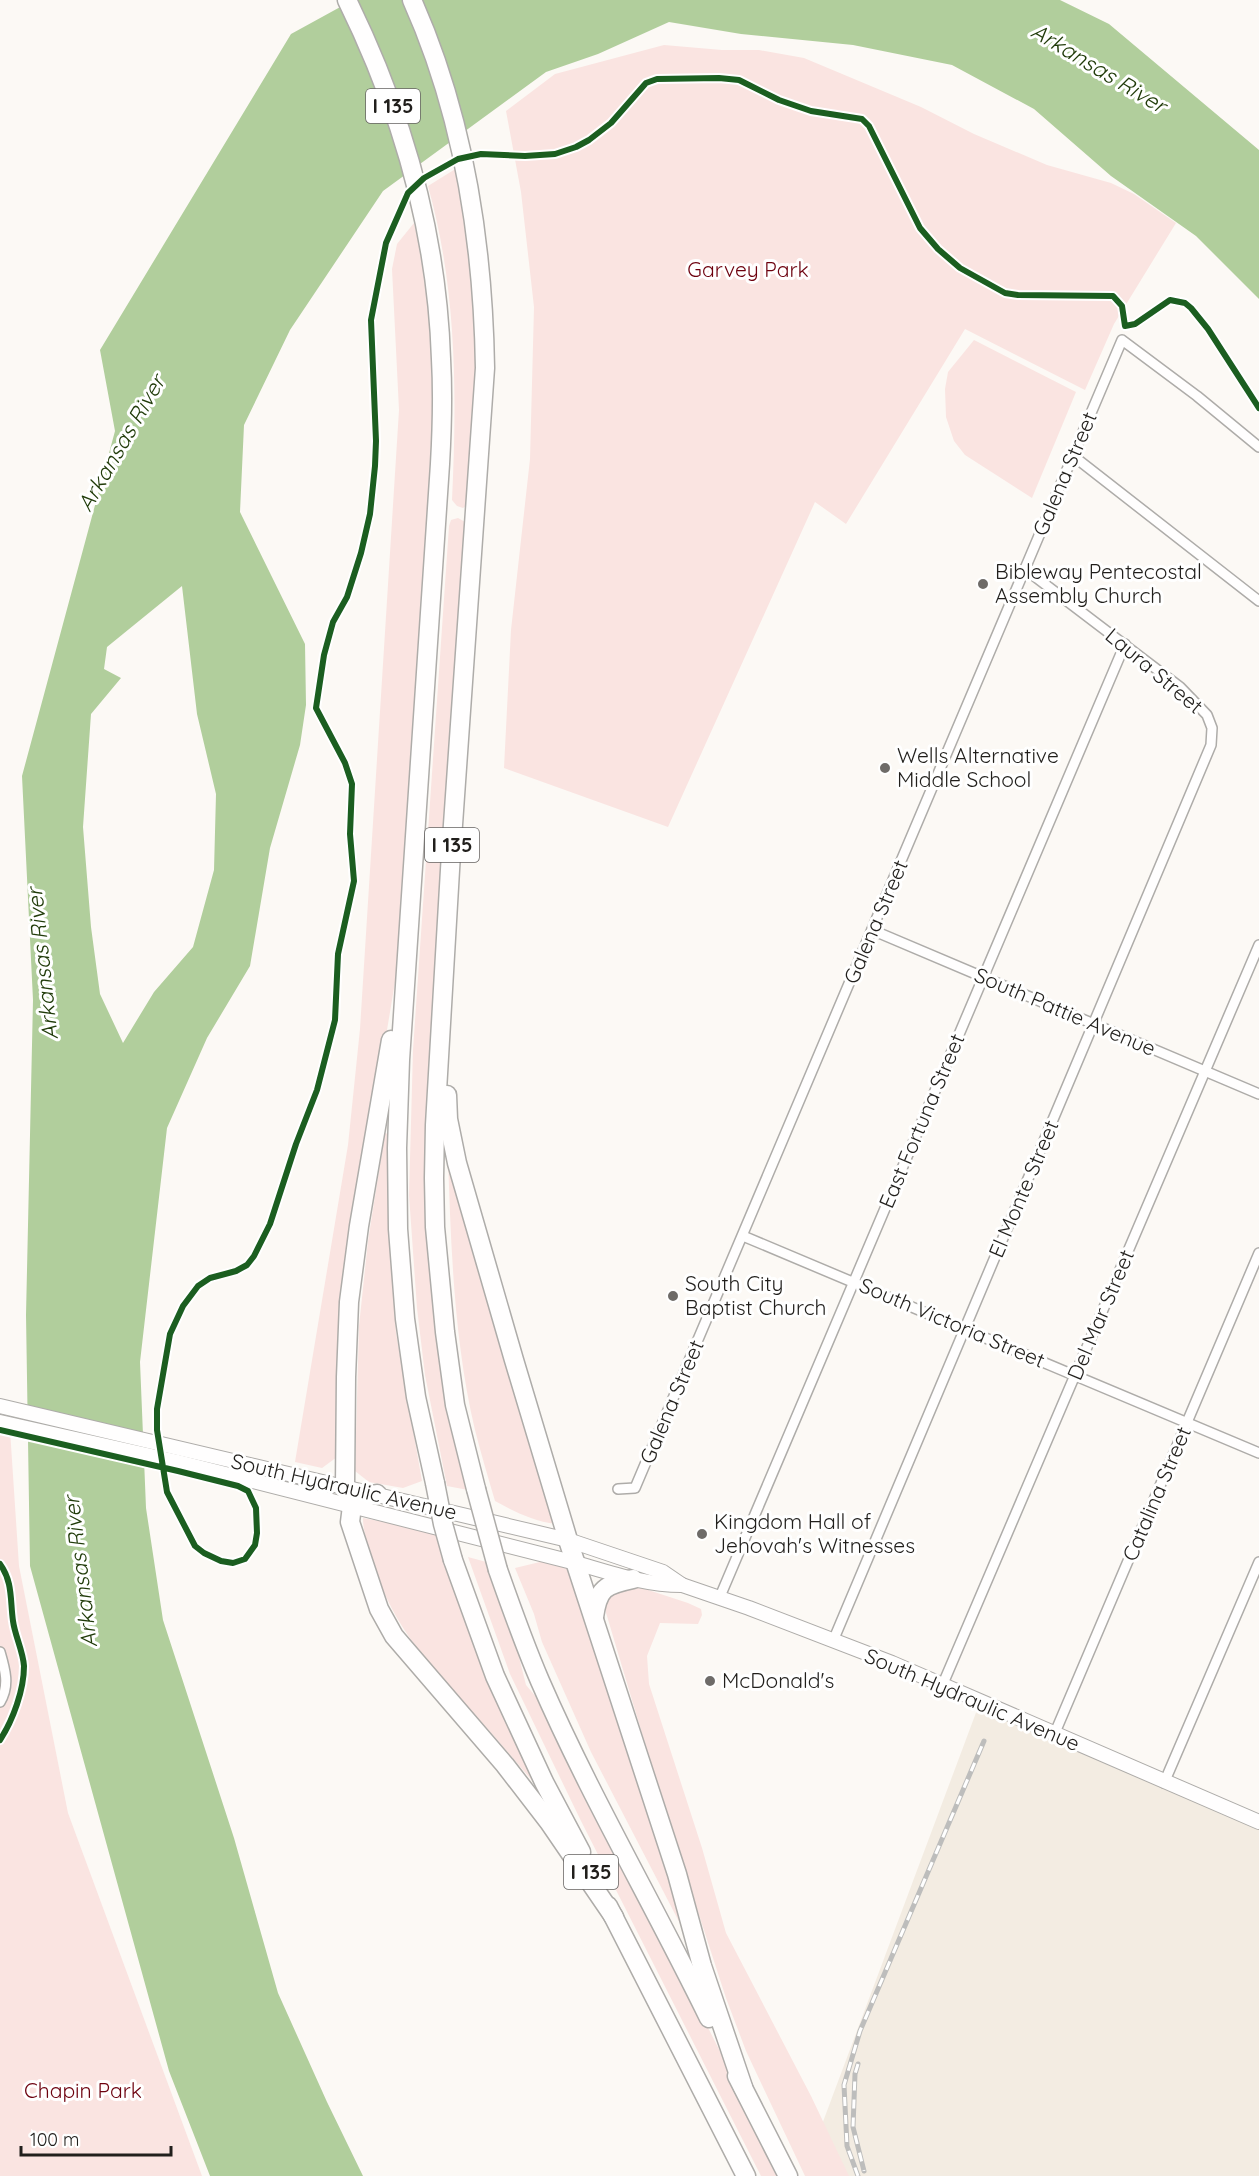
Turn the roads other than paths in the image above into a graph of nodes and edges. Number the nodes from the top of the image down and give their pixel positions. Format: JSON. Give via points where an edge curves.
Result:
{"nodes":[{"id":1,"x":347,"y":0,"type":"edge"},
{"id":2,"x":412,"y":0,"type":"edge"},
{"id":3,"x":1259,"y":447,"type":"edge"},
{"id":4,"x":1072,"y":455,"type":"junction"},
{"id":5,"x":1025,"y":569,"type":"junction"},
{"id":6,"x":1259,"y":601,"type":"edge"},
{"id":7,"x":1125,"y":644,"type":"junction"},
{"id":8,"x":1212,"y":737,"type":"joint"},
{"id":9,"x":872,"y":930,"type":"junction"},
{"id":10,"x":409,"y":938,"type":"junction"},
{"id":11,"x":1259,"y":945,"type":"edge"},
{"id":12,"x":444,"y":973,"type":"junction"},
{"id":13,"x":983,"y":978,"type":"junction"},
{"id":14,"x":1094,"y":1024,"type":"junction"},
{"id":15,"x":1205,"y":1071,"type":"junction"},
{"id":16,"x":1259,"y":1094,"type":"edge"},
{"id":17,"x":743,"y":1236,"type":"junction"},
{"id":18,"x":1259,"y":1253,"type":"edge"},
{"id":19,"x":854,"y":1282,"type":"junction"},
{"id":20,"x":965,"y":1328,"type":"junction"},
{"id":21,"x":1076,"y":1375,"type":"junction"},
{"id":22,"x":0,"y":1406,"type":"edge"},
{"id":23,"x":0,"y":1422,"type":"edge"},
{"id":24,"x":1187,"y":1422,"type":"junction"},
{"id":25,"x":1259,"y":1453,"type":"edge"},
{"id":26,"x":345,"y":1486,"type":"junction"},
{"id":27,"x":618,"y":1489,"type":"dead end"},
{"id":28,"x":377,"y":1494,"type":"junction"},
{"id":29,"x":352,"y":1506,"type":"junction"},
{"id":30,"x":568,"y":1540,"type":"junction"},
{"id":31,"x":1259,"y":1562,"type":"edge"},
{"id":32,"x":576,"y":1563,"type":"junction"},
{"id":33,"x":633,"y":1579,"type":"junction"},
{"id":34,"x":682,"y":1585,"type":"junction"},
{"id":35,"x":719,"y":1599,"type":"junction"},
{"id":36,"x":594,"y":1617,"type":"junction"},
{"id":37,"x":833,"y":1641,"type":"junction"},
{"id":38,"x":0,"y":1652,"type":"edge"},
{"id":39,"x":942,"y":1686,"type":"junction"},
{"id":40,"x":0,"y":1702,"type":"edge"},
{"id":41,"x":1054,"y":1735,"type":"junction"},
{"id":42,"x":1164,"y":1783,"type":"junction"},
{"id":43,"x":1259,"y":1822,"type":"edge"},
{"id":44,"x":614,"y":1917,"type":"junction"},
{"id":45,"x":742,"y":2087,"type":"junction"},
{"id":46,"x":746,"y":2176,"type":"edge"},
{"id":47,"x":788,"y":2176,"type":"edge"}],
"edges":[{"from":1,"to":10,"type":"highway","number":"I 135","via":[[368,42],[407,148],[424,218],[438,311],[440,464]]},
{"from":2,"to":12,"type":"highway","number":"I 135","via":[[436,60],[464,154],[478,245],[484,322],[485,369]]},
{"from":3,"to":4,"type":"street","name":"Galena Street","via":[[1122,340]]},
{"from":4,"to":5,"type":"street","name":"Galena Street"},
{"from":4,"to":6,"type":"street"},
{"from":5,"to":7,"type":"street","name":"Laura Street"},
{"from":5,"to":9,"type":"street","name":"Galena Street"},
{"from":7,"to":8,"type":"street","name":"Laura Street","via":[[1203,710]]},
{"from":7,"to":13,"type":"street","name":"East Fortuna Street"},
{"from":8,"to":14,"type":"street","name":"El Monte Street"},
{"from":9,"to":13,"type":"street","name":"South Pattie Avenue"},
{"from":9,"to":17,"type":"street","name":"Galena Street"},
{"from":10,"to":26,"type":"highway","via":[[349,1302]]},
{"from":10,"to":44,"type":"highway","number":"I 135","bridge":true,"via":[[400,1059],[398,1229],[416,1397],[453,1560],[495,1676]]},
{"from":11,"to":15,"type":"street","name":"Del Mar Street"},
{"from":12,"to":30,"type":"highway","via":[[448,1119],[457,1163]]},
{"from":12,"to":45,"type":"highway","number":"I 135","bridge":true,"via":[[435,1125],[435,1227],[455,1405],[476,1489],[498,1570],[546,1692]]},
{"from":13,"to":14,"type":"street","name":"South Pattie Avenue"},
{"from":13,"to":19,"type":"street","name":"East Fortuna Street"},
{"from":14,"to":15,"type":"street","name":"South Pattie Avenue"},
{"from":14,"to":20,"type":"street","name":"El Monte Street"},
{"from":15,"to":16,"type":"street","name":"South Pattie Avenue"},
{"from":15,"to":21,"type":"street","name":"Del Mar Street"},
{"from":17,"to":19,"type":"street","name":"South Victoria Street"},
{"from":17,"to":27,"type":"street","name":"Galena Street","via":[[635,1488]]},
{"from":18,"to":24,"type":"street","name":"Catalina Street"},
{"from":19,"to":20,"type":"street","name":"South Victoria Street"},
{"from":19,"to":35,"type":"street","name":"East Fortuna Street"},
{"from":20,"to":21,"type":"street","name":"South Victoria Street"},
{"from":20,"to":37,"type":"street","name":"El Monte Street"},
{"from":21,"to":24,"type":"street","name":"South Victoria Street"},
{"from":21,"to":39,"type":"street","name":"Del Mar Street"},
{"from":22,"to":26,"type":"street","name":"South Hydraulic Avenue"},
{"from":23,"to":29,"type":"street","name":"South Hydraulic Avenue"},
{"from":24,"to":25,"type":"street","name":"South Victoria Street"},
{"from":24,"to":41,"type":"street","name":"Catalina Street"},
{"from":26,"to":28,"type":"street","name":"South Hydraulic Avenue"},
{"from":26,"to":29,"type":"highway"},
{"from":28,"to":29,"type":"highway","via":[[359,1498]]},
{"from":28,"to":30,"type":"street","name":"South Hydraulic Avenue"},
{"from":29,"to":32,"type":"street","name":"South Hydraulic Avenue"},
{"from":29,"to":44,"type":"highway","via":[[350,1522],[379,1609],[394,1636],[505,1765]]},
{"from":30,"to":32,"type":"highway"},
{"from":30,"to":34,"type":"street","name":"South Hydraulic Avenue","via":[[663,1572]]},
{"from":31,"to":42,"type":"street"},
{"from":32,"to":33,"type":"street","name":"South Hydraulic Avenue"},
{"from":32,"to":36,"type":"highway"},
{"from":33,"to":34,"type":"street","name":"South Hydraulic Avenue"},
{"from":33,"to":36,"type":"highway","via":[[603,1589],[596,1599]]},
{"from":34,"to":35,"type":"street","name":"South Hydraulic Avenue"},
{"from":35,"to":37,"type":"street","name":"South Hydraulic Avenue"},
{"from":36,"to":45,"type":"highway"},
{"from":37,"to":39,"type":"street","name":"South Hydraulic Avenue"},
{"from":38,"to":40,"type":"street","via":[[7,1674]]},
{"from":39,"to":41,"type":"street","name":"South Hydraulic Avenue"},
{"from":41,"to":42,"type":"street","name":"South Hydraulic Avenue"},
{"from":42,"to":43,"type":"street","name":"South Hydraulic Avenue"},
{"from":44,"to":46,"type":"highway","number":"I 135"},
{"from":45,"to":47,"type":"highway","number":"I 135"}]}
